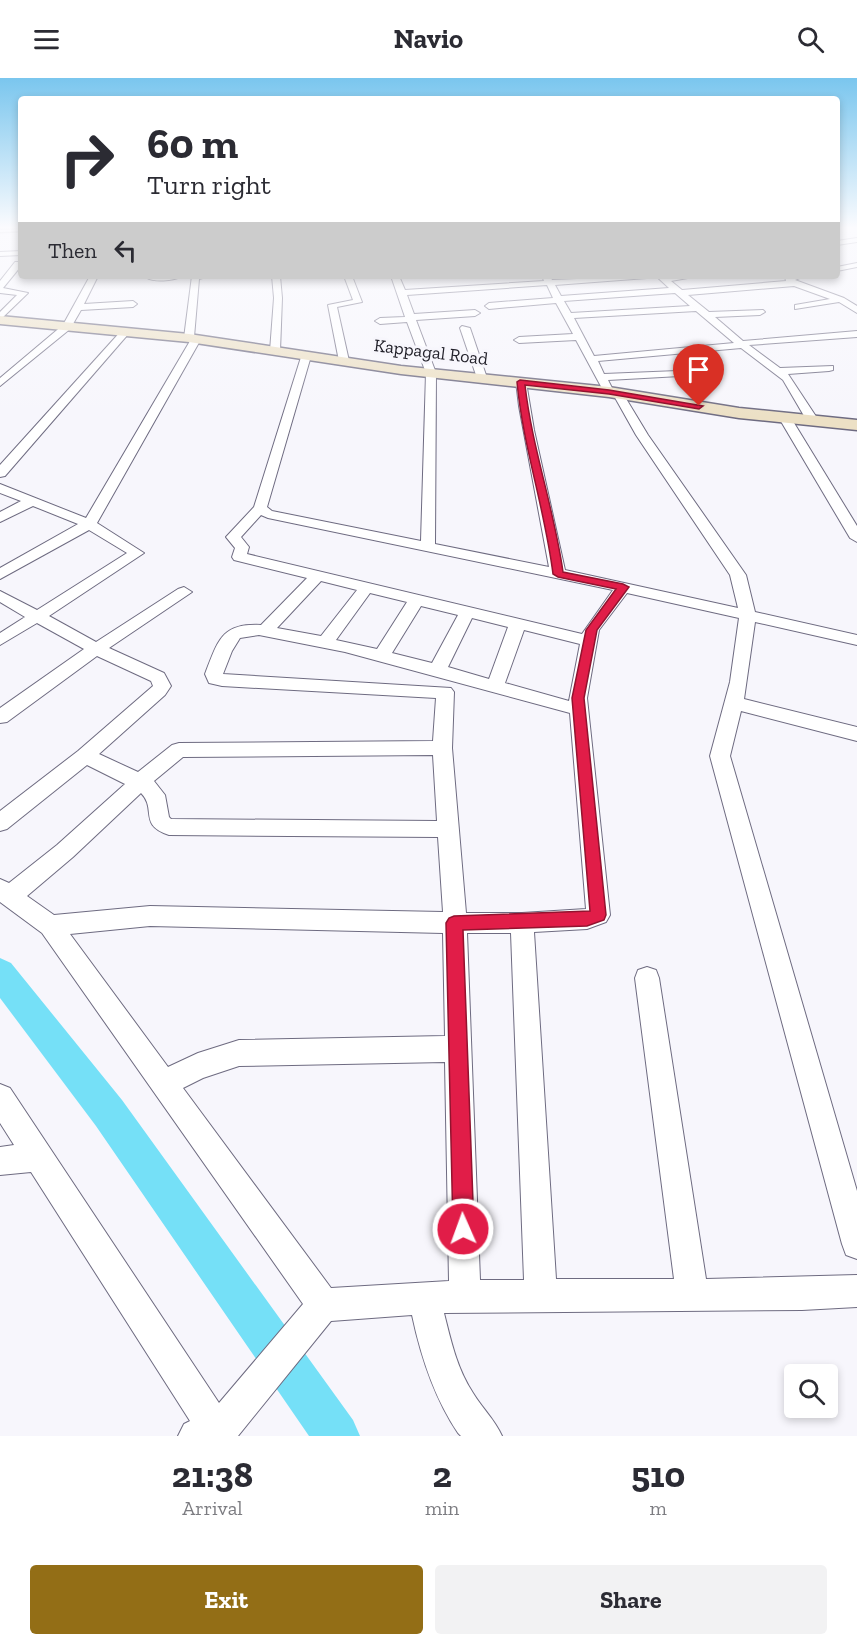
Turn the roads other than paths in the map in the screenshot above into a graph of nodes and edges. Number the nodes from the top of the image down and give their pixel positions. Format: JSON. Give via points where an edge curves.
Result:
{"nodes":[{"id":1,"x":11,"y":290,"type":"edge"},
{"id":2,"x":87,"y":290,"type":"edge"},
{"id":3,"x":195,"y":290,"type":"edge"},
{"id":4,"x":277,"y":290,"type":"edge"},
{"id":5,"x":354,"y":290,"type":"edge"},
{"id":6,"x":436,"y":290,"type":"edge"},
{"id":7,"x":552,"y":290,"type":"edge"},
{"id":8,"x":553,"y":290,"type":"edge"},
{"id":9,"x":577,"y":290,"type":"edge"},
{"id":10,"x":707,"y":290,"type":"edge"},
{"id":11,"x":821,"y":290,"type":"edge"},
{"id":12,"x":679,"y":292,"type":"junction"},
{"id":13,"x":402,"y":293,"type":"joint"},
{"id":14,"x":841,"y":300,"type":"junction"},
{"id":15,"x":133,"y":304,"type":"dead end"},
{"id":16,"x":489,"y":306,"type":"dead end"},
{"id":17,"x":78,"y":307,"type":"junction"},
{"id":18,"x":798,"y":307,"type":"dead end"},
{"id":19,"x":698,"y":308,"type":"junction"},
{"id":20,"x":857,"y":310,"type":"edge"},
{"id":21,"x":760,"y":312,"type":"dead end"},
{"id":22,"x":475,"y":313,"type":"dead end"},
{"id":23,"x":707,"y":315,"type":"junction"},
{"id":24,"x":568,"y":316,"type":"junction"},
{"id":25,"x":411,"y":318,"type":"junction"},
{"id":26,"x":0,"y":319,"type":"edge"},
{"id":27,"x":380,"y":321,"type":"dead end"},
{"id":28,"x":67,"y":327,"type":"junction"},
{"id":29,"x":465,"y":328,"type":"dead end"},
{"id":30,"x":125,"y":332,"type":"junction"},
{"id":31,"x":857,"y":334,"type":"edge"},
{"id":32,"x":842,"y":336,"type":"junction"},
{"id":33,"x":193,"y":338,"type":"junction"},
{"id":34,"x":579,"y":338,"type":"junction"},
{"id":35,"x":519,"y":340,"type":"dead end"},
{"id":36,"x":743,"y":345,"type":"junction"},
{"id":37,"x":857,"y":347,"type":"edge"},
{"id":38,"x":275,"y":351,"type":"junction"},
{"id":39,"x":306,"y":356,"type":"junction"},
{"id":40,"x":591,"y":359,"type":"junction"},
{"id":41,"x":344,"y":361,"type":"junction"},
{"id":42,"x":829,"y":368,"type":"dead end"},
{"id":43,"x":778,"y":371,"type":"junction"},
{"id":44,"x":698,"y":372,"type":"dead end"},
{"id":45,"x":431,"y":373,"type":"junction"},
{"id":46,"x":601,"y":377,"type":"junction"},
{"id":47,"x":482,"y":378,"type":"junction"},
{"id":48,"x":520,"y":382,"type":"junction"},
{"id":49,"x":0,"y":383,"type":"edge"},
{"id":50,"x":613,"y":393,"type":"junction"},
{"id":51,"x":785,"y":418,"type":"junction"},
{"id":52,"x":813,"y":421,"type":"junction"},
{"id":53,"x":857,"y":425,"type":"edge"},
{"id":54,"x":0,"y":473,"type":"edge"},
{"id":55,"x":0,"y":488,"type":"edge"},
{"id":56,"x":32,"y":501,"type":"junction"},
{"id":57,"x":260,"y":508,"type":"junction"},
{"id":58,"x":0,"y":518,"type":"edge"},
{"id":59,"x":89,"y":524,"type":"junction"},
{"id":60,"x":857,"y":538,"type":"edge"},
{"id":61,"x":428,"y":547,"type":"junction"},
{"id":62,"x":0,"y":574,"type":"edge"},
{"id":63,"x":558,"y":574,"type":"junction"},
{"id":64,"x":319,"y":575,"type":"junction"},
{"id":65,"x":367,"y":586,"type":"junction"},
{"id":66,"x":623,"y":587,"type":"junction"},
{"id":67,"x":184,"y":592,"type":"dead end"},
{"id":68,"x":0,"y":596,"type":"edge"},
{"id":69,"x":417,"y":599,"type":"junction"},
{"id":70,"x":468,"y":611,"type":"junction"},
{"id":71,"x":748,"y":615,"type":"junction"},
{"id":72,"x":37,"y":616,"type":"junction"},
{"id":73,"x":518,"y":623,"type":"junction"},
{"id":74,"x":265,"y":631,"type":"junction"},
{"id":75,"x":0,"y":640,"type":"edge"},
{"id":76,"x":857,"y":640,"type":"edge"},
{"id":77,"x":590,"y":641,"type":"junction"},
{"id":78,"x":326,"y":642,"type":"junction"},
{"id":79,"x":96,"y":649,"type":"junction"},
{"id":80,"x":381,"y":657,"type":"junction"},
{"id":81,"x":443,"y":679,"type":"junction"},
{"id":82,"x":495,"y":687,"type":"junction"},
{"id":83,"x":733,"y":703,"type":"junction"},
{"id":84,"x":577,"y":709,"type":"junction"},
{"id":85,"x":0,"y":717,"type":"edge"},
{"id":86,"x":857,"y":734,"type":"edge"},
{"id":87,"x":442,"y":748,"type":"junction"},
{"id":88,"x":85,"y":756,"type":"junction"},
{"id":89,"x":140,"y":783,"type":"junction"},
{"id":90,"x":0,"y":823,"type":"edge"},
{"id":91,"x":448,"y":829,"type":"junction"},
{"id":92,"x":5,"y":893,"type":"edge"},
{"id":93,"x":454,"y":923,"type":"junction"},
{"id":94,"x":522,"y":923,"type":"junction"},
{"id":95,"x":50,"y":926,"type":"junction"},
{"id":96,"x":647,"y":978,"type":"dead end"},
{"id":97,"x":458,"y":1049,"type":"junction"},
{"id":98,"x":164,"y":1084,"type":"junction"},
{"id":99,"x":0,"y":1098,"type":"edge"},
{"id":100,"x":38,"y":1157,"type":"junction"},
{"id":101,"x":0,"y":1161,"type":"edge"},
{"id":102,"x":857,"y":1244,"type":"edge"},
{"id":103,"x":857,"y":1291,"type":"edge"},
{"id":104,"x":692,"y":1294,"type":"junction"},
{"id":105,"x":541,"y":1295,"type":"junction"},
{"id":106,"x":465,"y":1296,"type":"junction"},
{"id":107,"x":424,"y":1299,"type":"junction"},
{"id":108,"x":323,"y":1305,"type":"junction"},
{"id":109,"x":211,"y":1434,"type":"edge"},
{"id":110,"x":484,"y":1436,"type":"edge"}],
"edges":[{"from":1,"to":26,"type":"street","via":[[24,293]]},
{"from":2,"to":17,"type":"street"},
{"from":3,"to":33,"type":"street"},
{"from":4,"to":38,"type":"street"},
{"from":5,"to":41,"type":"street","via":[[358,302],[332,305]]},
{"from":6,"to":13,"type":"street"},
{"from":7,"to":16,"type":"street"},
{"from":8,"to":24,"type":"street"},
{"from":9,"to":12,"type":"street"},
{"from":10,"to":12,"type":"street"},
{"from":11,"to":14,"type":"street"},
{"from":12,"to":19,"type":"street"},
{"from":13,"to":25,"type":"street"},
{"from":14,"to":18,"type":"street"},
{"from":14,"to":20,"type":"street"},
{"from":15,"to":17,"type":"street"},
{"from":17,"to":28,"type":"street"},
{"from":19,"to":23,"type":"street"},
{"from":19,"to":24,"type":"street"},
{"from":21,"to":23,"type":"street"},
{"from":22,"to":25,"type":"street"},
{"from":23,"to":36,"type":"street"},
{"from":24,"to":34,"type":"street"},
{"from":25,"to":27,"type":"street"},
{"from":25,"to":45,"type":"street"},
{"from":26,"to":28,"type":"main road","name":"Kappagal Road"},
{"from":28,"to":30,"type":"main road","name":"Kappagal Road"},
{"from":28,"to":49,"type":"street"},
{"from":29,"to":47,"type":"street"},
{"from":30,"to":33,"type":"main road","name":"Kappagal Road"},
{"from":30,"to":54,"type":"street"},
{"from":31,"to":32,"type":"street"},
{"from":32,"to":36,"type":"street"},
{"from":32,"to":37,"type":"street"},
{"from":33,"to":38,"type":"main road","name":"Kappagal Road"},
{"from":33,"to":59,"type":"street"},
{"from":34,"to":35,"type":"street"},
{"from":34,"to":40,"type":"street"},
{"from":36,"to":40,"type":"street"},
{"from":36,"to":43,"type":"street"},
{"from":38,"to":39,"type":"main road","name":"Kappagal Road"},
{"from":39,"to":41,"type":"main road","name":"Kappagal Road"},
{"from":39,"to":57,"type":"street"},
{"from":40,"to":46,"type":"street"},
{"from":41,"to":45,"type":"main road","name":"Kappagal Road"},
{"from":42,"to":43,"type":"street"},
{"from":43,"to":52,"type":"street","via":[[787,378]]},
{"from":44,"to":46,"type":"street"},
{"from":45,"to":47,"type":"main road","name":"Kappagal Road"},
{"from":45,"to":61,"type":"street"},
{"from":46,"to":50,"type":"street"},
{"from":47,"to":48,"type":"main road","name":"Kappagal Road"},
{"from":48,"to":50,"type":"main road","name":"Kappagal Road"},
{"from":48,"to":63,"type":"street"},
{"from":50,"to":51,"type":"main road","name":"Kappagal Road"},
{"from":50,"to":71,"type":"street","via":[[738,575]]},
{"from":51,"to":52,"type":"main road","name":"Kappagal Road"},
{"from":51,"to":60,"type":"street"},
{"from":52,"to":53,"type":"main road","name":"Kappagal Road"},
{"from":55,"to":56,"type":"street"},
{"from":56,"to":58,"type":"street"},
{"from":56,"to":59,"type":"street"},
{"from":57,"to":61,"type":"street","via":[[268,514]]},
{"from":57,"to":64,"type":"street","via":[[232,537],[242,546],[239,557]]},
{"from":59,"to":62,"type":"street"},
{"from":59,"to":72,"type":"street","via":[[137,553]]},
{"from":61,"to":63,"type":"street"},
{"from":63,"to":66,"type":"street"},
{"from":64,"to":65,"type":"street"},
{"from":64,"to":74,"type":"street"},
{"from":65,"to":69,"type":"street"},
{"from":65,"to":78,"type":"street"},
{"from":66,"to":71,"type":"street"},
{"from":66,"to":77,"type":"street","via":[[591,630]]},
{"from":67,"to":79,"type":"street"},
{"from":68,"to":72,"type":"street"},
{"from":69,"to":70,"type":"street"},
{"from":69,"to":80,"type":"street"},
{"from":70,"to":73,"type":"street"},
{"from":70,"to":81,"type":"street"},
{"from":71,"to":76,"type":"street"},
{"from":71,"to":83,"type":"street"},
{"from":72,"to":75,"type":"street"},
{"from":72,"to":79,"type":"street"},
{"from":73,"to":77,"type":"street"},
{"from":73,"to":82,"type":"street"},
{"from":74,"to":78,"type":"street"},
{"from":74,"to":81,"type":"street","via":[[248,628],[233,636],[215,679]]},
{"from":77,"to":84,"type":"street"},
{"from":78,"to":80,"type":"street"},
{"from":79,"to":85,"type":"street"},
{"from":79,"to":88,"type":"street","via":[[158,677],[162,686]]},
{"from":80,"to":81,"type":"street"},
{"from":81,"to":82,"type":"street"},
{"from":81,"to":87,"type":"street"},
{"from":82,"to":84,"type":"street"},
{"from":83,"to":86,"type":"street"},
{"from":83,"to":102,"type":"street","via":[[720,756]]},
{"from":84,"to":94,"type":"street","via":[[598,915]]},
{"from":87,"to":89,"type":"street","via":[[178,750]]},
{"from":87,"to":91,"type":"street"},
{"from":88,"to":89,"type":"street"},
{"from":88,"to":90,"type":"street"},
{"from":89,"to":91,"type":"street","via":[[156,793],[158,820],[169,827]]},
{"from":89,"to":92,"type":"street","via":[[65,851]]},
{"from":91,"to":93,"type":"street"},
{"from":92,"to":95,"type":"street"},
{"from":93,"to":94,"type":"street"},
{"from":93,"to":95,"type":"street","via":[[150,916]]},
{"from":93,"to":97,"type":"street"},
{"from":94,"to":105,"type":"street"},
{"from":95,"to":98,"type":"street"},
{"from":96,"to":104,"type":"street"},
{"from":97,"to":98,"type":"street","via":[[239,1053],[198,1066]]},
{"from":97,"to":106,"type":"street"},
{"from":98,"to":108,"type":"street"},
{"from":99,"to":100,"type":"street"},
{"from":100,"to":101,"type":"street"},
{"from":100,"to":109,"type":"street"},
{"from":103,"to":104,"type":"street"},
{"from":104,"to":105,"type":"street"},
{"from":105,"to":106,"type":"street"},
{"from":106,"to":107,"type":"street"},
{"from":107,"to":108,"type":"street"},
{"from":107,"to":110,"type":"street","via":[[452,1394]]},
{"from":108,"to":109,"type":"street"}]}
